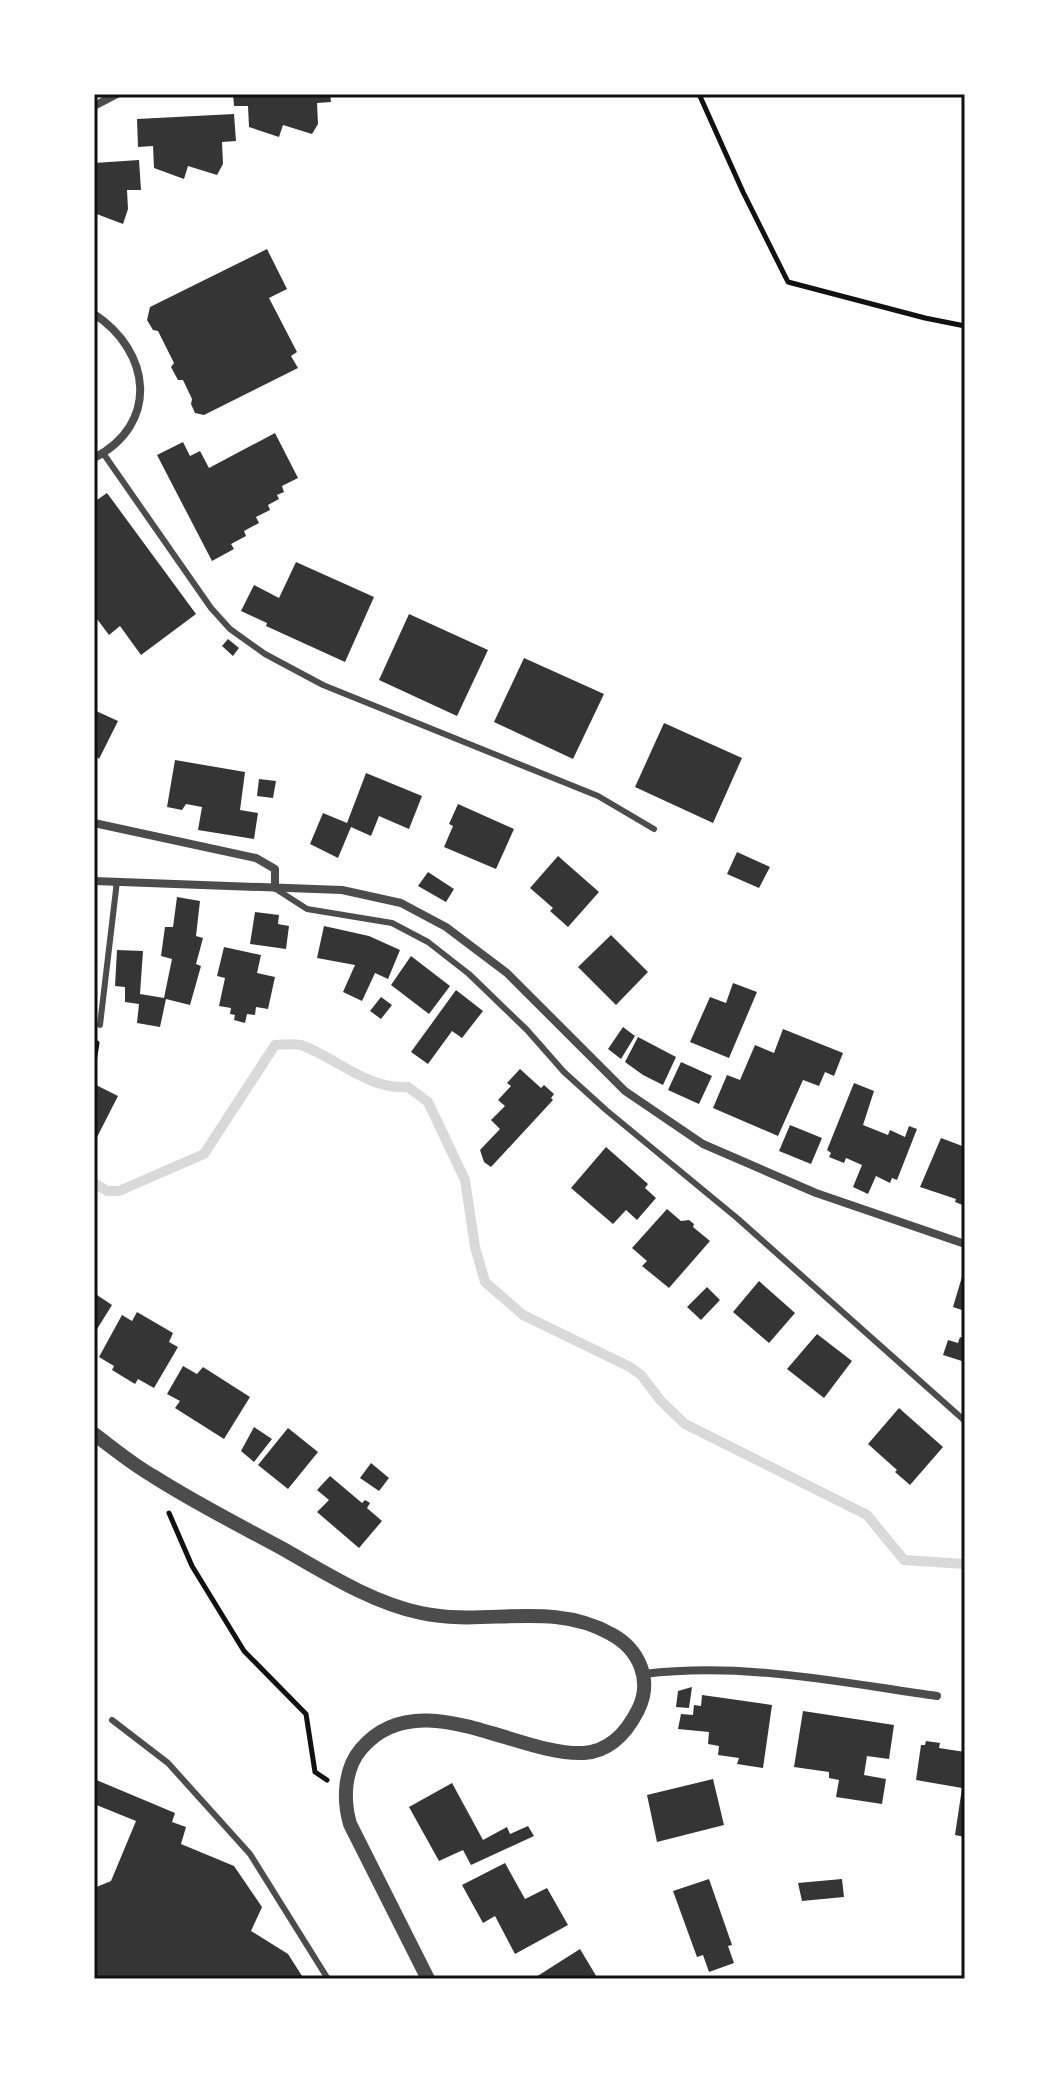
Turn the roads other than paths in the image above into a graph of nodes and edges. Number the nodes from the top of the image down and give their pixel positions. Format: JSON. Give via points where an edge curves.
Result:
{"nodes":[{"id":1,"x":117,"y":94,"type":"edge"},
{"id":2,"x":94,"y":106,"type":"edge"},
{"id":3,"x":94,"y":314,"type":"edge"},
{"id":4,"x":103,"y":453,"type":"junction"},
{"id":5,"x":94,"y":458,"type":"edge"},
{"id":6,"x":94,"y":823,"type":"edge"},
{"id":7,"x":654,"y":829,"type":"dead end"},
{"id":8,"x":94,"y":881,"type":"edge"},
{"id":9,"x":117,"y":881,"type":"junction"},
{"id":10,"x":275,"y":888,"type":"junction"},
{"id":11,"x":100,"y":1025,"type":"dead end"},
{"id":12,"x":965,"y":1244,"type":"edge"},
{"id":13,"x":965,"y":1421,"type":"edge"},
{"id":14,"x":94,"y":1434,"type":"edge"},
{"id":15,"x":644,"y":1674,"type":"junction"},
{"id":16,"x":937,"y":1696,"type":"dead end"},
{"id":17,"x":112,"y":1720,"type":"dead end"},
{"id":18,"x":328,"y":1979,"type":"edge"},
{"id":19,"x":428,"y":1979,"type":"edge"}],
"edges":[{"from":1,"to":2,"type":"street"},
{"from":3,"to":4,"type":"street","via":[[129,346],[141,392],[126,433]]},
{"from":4,"to":5,"type":"street"},
{"from":4,"to":7,"type":"lane","via":[[211,608],[265,654],[323,685],[598,796]]},
{"from":6,"to":10,"type":"street","via":[[256,858],[275,869]]},
{"from":8,"to":9,"type":"street"},
{"from":9,"to":10,"type":"street"},
{"from":9,"to":11,"type":"lane"},
{"from":10,"to":12,"type":"street","via":[[342,890],[401,903],[446,927],[507,973],[625,1091],[703,1144],[816,1193]]},
{"from":10,"to":13,"type":"lane","via":[[307,909],[392,923],[428,942],[469,974],[606,1110],[737,1218]]},
{"from":14,"to":15,"type":"street","via":[[152,1476],[386,1601],[421,1613],[536,1614],[595,1626],[629,1646]]},
{"from":15,"to":16,"type":"street","via":[[751,1670]]},
{"from":15,"to":19,"type":"street","via":[[640,1705],[621,1736],[605,1748],[585,1753],[559,1750],[428,1720],[386,1730],[356,1755],[346,1808]]},
{"from":17,"to":18,"type":"lane","via":[[168,1763],[250,1854]]}]}
